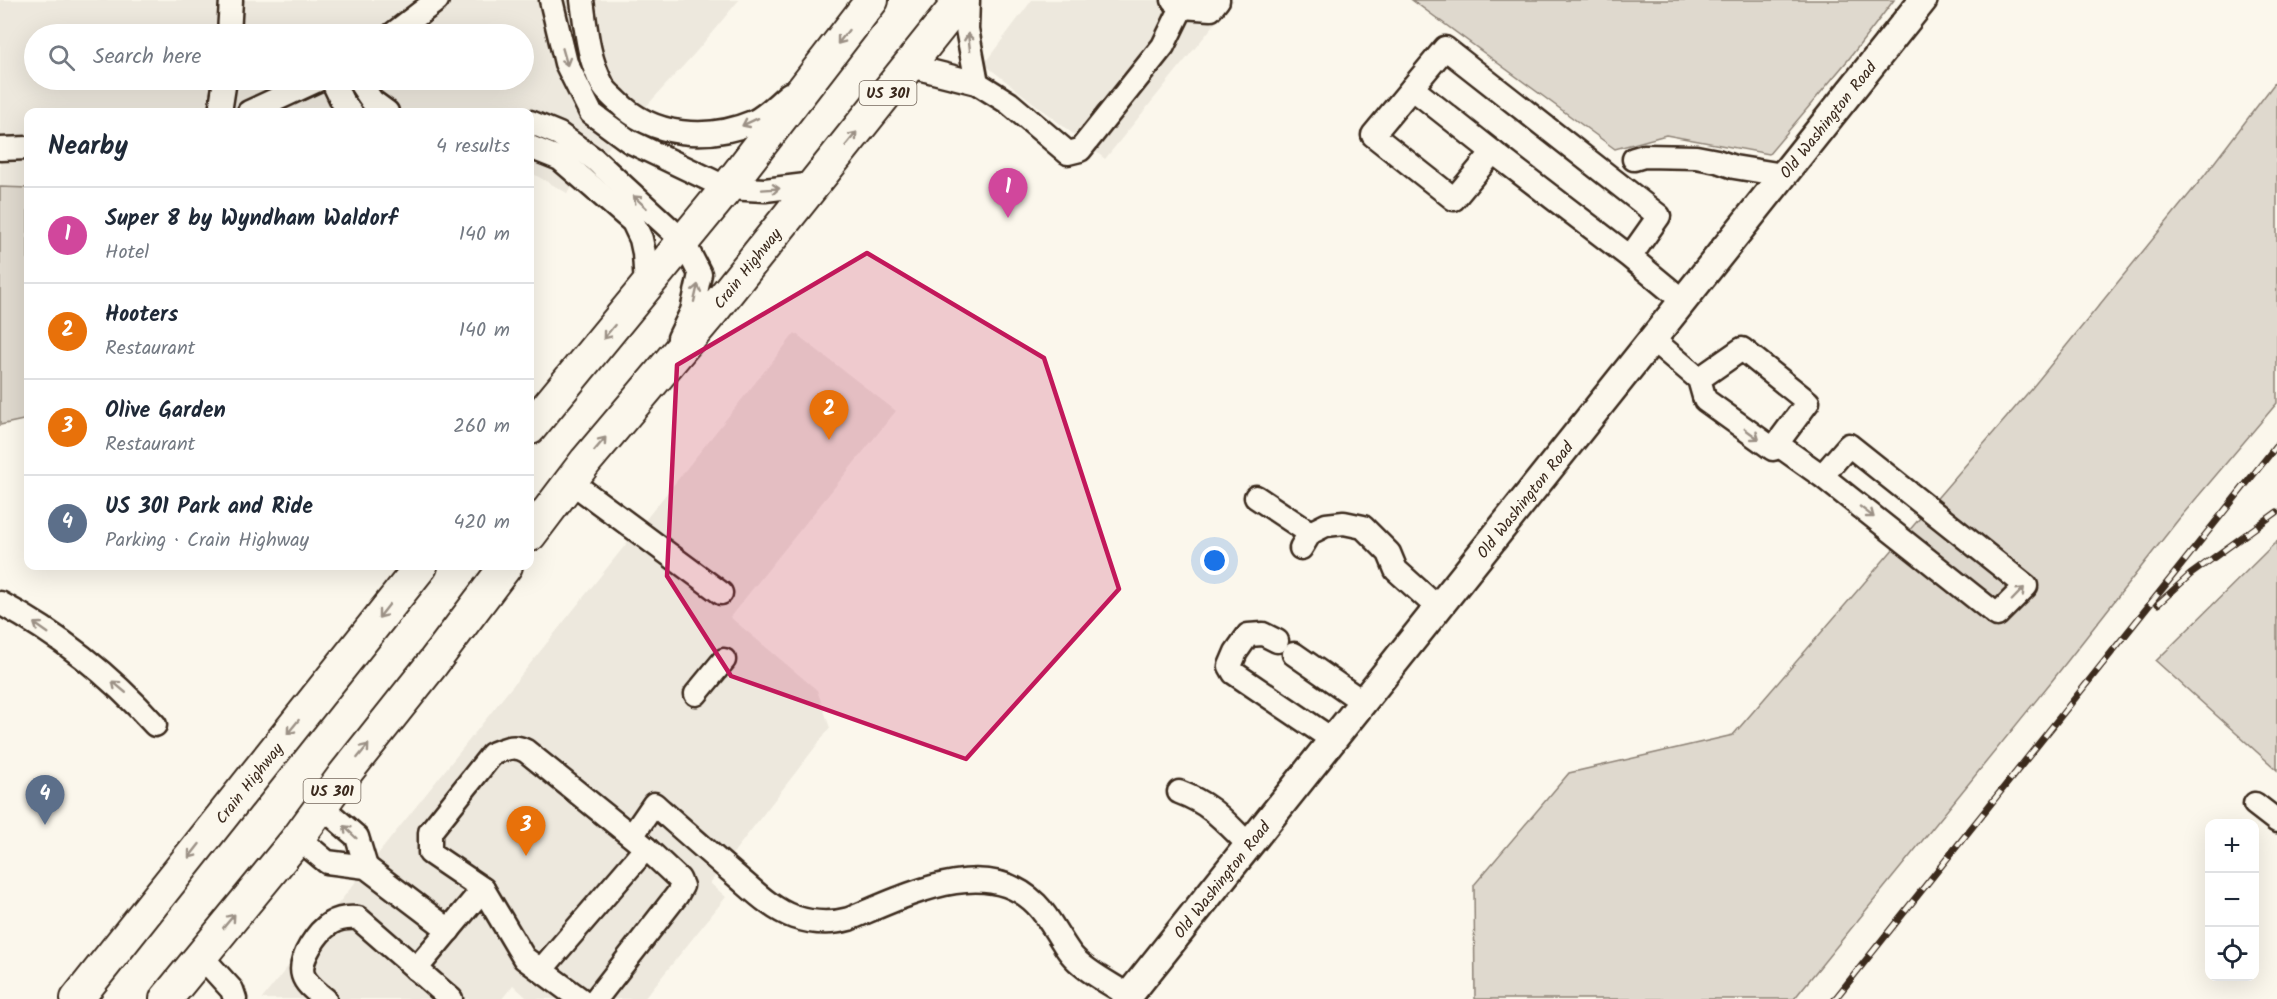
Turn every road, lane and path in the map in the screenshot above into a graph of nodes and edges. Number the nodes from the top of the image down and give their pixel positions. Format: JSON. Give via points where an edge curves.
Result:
{"nodes":[{"id":1,"x":231,"y":0,"type":"edge"},
{"id":2,"x":437,"y":0,"type":"edge"},
{"id":3,"x":551,"y":0,"type":"edge"},
{"id":4,"x":582,"y":0,"type":"edge"},
{"id":5,"x":872,"y":0,"type":"edge"},
{"id":6,"x":961,"y":0,"type":"edge"},
{"id":7,"x":968,"y":0,"type":"edge"},
{"id":8,"x":1218,"y":0,"type":"edge"},
{"id":9,"x":1923,"y":0,"type":"edge"},
{"id":10,"x":1177,"y":4,"type":"edge"},
{"id":11,"x":230,"y":24,"type":"edge"},
{"id":12,"x":406,"y":24,"type":"edge"},
{"id":13,"x":910,"y":66,"type":"junction"},
{"id":14,"x":814,"y":75,"type":"junction"},
{"id":15,"x":977,"y":83,"type":"junction"},
{"id":16,"x":1412,"y":88,"type":"junction"},
{"id":17,"x":223,"y":90,"type":"edge"},
{"id":18,"x":296,"y":90,"type":"edge"},
{"id":19,"x":337,"y":90,"type":"edge"},
{"id":20,"x":365,"y":90,"type":"edge"},
{"id":21,"x":221,"y":108,"type":"edge"},
{"id":22,"x":258,"y":108,"type":"edge"},
{"id":23,"x":348,"y":108,"type":"edge"},
{"id":24,"x":382,"y":108,"type":"edge"},
{"id":25,"x":534,"y":124,"type":"edge"},
{"id":26,"x":24,"y":148,"type":"edge"},
{"id":27,"x":0,"y":149,"type":"edge"},
{"id":28,"x":534,"y":149,"type":"edge"},
{"id":29,"x":1493,"y":152,"type":"junction"},
{"id":30,"x":1634,"y":159,"type":"dead end"},
{"id":31,"x":1783,"y":175,"type":"junction"},
{"id":32,"x":814,"y":184,"type":"junction"},
{"id":33,"x":727,"y":188,"type":"junction"},
{"id":34,"x":683,"y":241,"type":"junction"},
{"id":35,"x":1630,"y":257,"type":"junction"},
{"id":36,"x":646,"y":286,"type":"junction"},
{"id":37,"x":1683,"y":302,"type":"junction"},
{"id":38,"x":1652,"y":339,"type":"junction"},
{"id":39,"x":666,"y":366,"type":"junction"},
{"id":40,"x":1702,"y":390,"type":"junction"},
{"id":41,"x":534,"y":423,"type":"edge"},
{"id":42,"x":1777,"y":444,"type":"junction"},
{"id":43,"x":1822,"y":476,"type":"junction"},
{"id":44,"x":570,"y":481,"type":"junction"},
{"id":45,"x":1257,"y":497,"type":"dead end"},
{"id":46,"x":534,"y":530,"type":"edge"},
{"id":47,"x":418,"y":570,"type":"edge"},
{"id":48,"x":503,"y":570,"type":"edge"},
{"id":49,"x":721,"y":593,"type":"dead end"},
{"id":50,"x":0,"y":603,"type":"edge"},
{"id":51,"x":1438,"y":608,"type":"junction"},
{"id":52,"x":724,"y":660,"type":"dead end"},
{"id":53,"x":696,"y":694,"type":"dead end"},
{"id":54,"x":1363,"y":702,"type":"junction"},
{"id":55,"x":155,"y":724,"type":"dead end"},
{"id":56,"x":1333,"y":740,"type":"junction"},
{"id":57,"x":1179,"y":792,"type":"dead end"},
{"id":58,"x":2255,"y":804,"type":"dead end"},
{"id":59,"x":321,"y":806,"type":"junction"},
{"id":60,"x":2277,"y":821,"type":"edge"},
{"id":61,"x":298,"y":838,"type":"junction"},
{"id":62,"x":639,"y":842,"type":"junction"},
{"id":63,"x":1249,"y":845,"type":"junction"},
{"id":64,"x":366,"y":867,"type":"junction"},
{"id":65,"x":483,"y":889,"type":"junction"},
{"id":66,"x":449,"y":930,"type":"junction"},
{"id":67,"x":201,"y":956,"type":"junction"},
{"id":68,"x":416,"y":969,"type":"junction"},
{"id":69,"x":541,"y":970,"type":"junction"},
{"id":70,"x":1127,"y":997,"type":"edge"},
{"id":71,"x":169,"y":998,"type":"edge"},
{"id":72,"x":77,"y":999,"type":"edge"},
{"id":73,"x":235,"y":999,"type":"edge"},
{"id":74,"x":325,"y":999,"type":"edge"},
{"id":75,"x":451,"y":999,"type":"edge"},
{"id":76,"x":580,"y":999,"type":"edge"},
{"id":77,"x":596,"y":999,"type":"edge"}],
"edges":[{"from":1,"to":11,"type":"street"},
{"from":2,"to":12,"type":"street"},
{"from":3,"to":33,"type":"street","one_way":true,"via":[[566,63],[591,113],[629,141]]},
{"from":14,"to":4,"type":"street","one_way":true,"via":[[755,121],[730,130],[696,135],[641,121],[602,86],[590,55]]},
{"from":5,"to":14,"type":"highway","one_way":true},
{"from":6,"to":13,"type":"highway","name":"Crain Highway","number":"US 301"},
{"from":15,"to":7,"type":"street","one_way":true,"via":[[967,29]]},
{"from":8,"to":10,"type":"street","via":[[1211,9]]},
{"from":9,"to":31,"type":"main road","name":"Old Washington Road"},
{"from":10,"to":15,"type":"street","via":[[1163,46],[1074,153],[1068,153],[1009,103]]},
{"from":13,"to":15,"type":"street"},
{"from":32,"to":13,"type":"highway","name":"Crain Highway","number":"US 301","one_way":true},
{"from":14,"to":33,"type":"highway"},
{"from":16,"to":29,"type":"street"},
{"from":16,"to":29,"type":"street","via":[[1373,135],[1454,199]]},
{"from":16,"to":35,"type":"street","via":[[1444,48],[1659,216]]},
{"from":17,"to":21,"type":"street"},
{"from":18,"to":22,"type":"street"},
{"from":19,"to":23,"type":"street"},
{"from":20,"to":24,"type":"street"},
{"from":34,"to":25,"type":"street","one_way":true,"via":[[594,159],[559,134]]},
{"from":26,"to":27,"type":"street"},
{"from":28,"to":36,"type":"street","via":[[561,159],[633,222],[644,253]]},
{"from":29,"to":35,"type":"street"},
{"from":30,"to":31,"type":"street","via":[[1696,157]]},
{"from":31,"to":37,"type":"main road","name":"Old Washington Road"},
{"from":33,"to":32,"type":"street","one_way":true,"via":[[765,190]]},
{"from":32,"to":39,"type":"highway","name":"Crain Highway","number":"US 301"},
{"from":33,"to":34,"type":"highway"},
{"from":34,"to":36,"type":"highway"},
{"from":39,"to":34,"type":"street","one_way":true,"via":[[692,312],[700,274]]},
{"from":35,"to":37,"type":"street"},
{"from":36,"to":41,"type":"highway","one_way":true},
{"from":37,"to":38,"type":"main road","name":"Old Washington Road"},
{"from":38,"to":40,"type":"street"},
{"from":38,"to":51,"type":"main road","name":"Old Washington Road"},
{"from":44,"to":39,"type":"highway","name":"Crain Highway","number":"US 301","one_way":true},
{"from":40,"to":42,"type":"street","one_way":true,"via":[[1773,449]]},
{"from":40,"to":42,"type":"street","via":[[1742,349],[1808,402]]},
{"from":42,"to":43,"type":"street"},
{"from":43,"to":43,"type":"street","one_way":true,"via":[[1997,615],[2026,586],[1849,445]]},
{"from":44,"to":46,"type":"highway","name":"Crain Highway","number":"US 301"},
{"from":44,"to":49,"type":"street"},
{"from":45,"to":51,"type":"street","via":[[1305,541],[1326,525],[1363,527],[1389,553],[1396,570]]},
{"from":47,"to":72,"type":"highway","name":"Crain Highway","one_way":true},
{"from":59,"to":48,"type":"highway","number":"US 301","one_way":true},
{"from":55,"to":50,"type":"street","one_way":true,"via":[[125,691],[80,655]]},
{"from":51,"to":54,"type":"main road","name":"Old Washington Road"},
{"from":52,"to":53,"type":"street"},
{"from":54,"to":56,"type":"main road","name":"Old Washington Road"},
{"from":54,"to":56,"type":"street","via":[[1263,634],[1248,636],[1230,666],[1233,673]]},
{"from":56,"to":63,"type":"main road","name":"Old Washington Road"},
{"from":57,"to":63,"type":"street","via":[[1224,818]]},
{"from":58,"to":60,"type":"street"},
{"from":59,"to":61,"type":"highway","number":"US 301"},
{"from":64,"to":59,"type":"street","one_way":true,"via":[[357,837]]},
{"from":61,"to":64,"type":"street","via":[[327,862]]},
{"from":67,"to":61,"type":"highway","number":"US 301","one_way":true},
{"from":62,"to":65,"type":"street","via":[[526,751],[507,747],[492,754],[430,832],[430,853]]},
{"from":62,"to":69,"type":"street"},
{"from":62,"to":70,"type":"street","via":[[654,804],[782,912],[821,922],[849,919],[937,886],[974,880],[1007,884],[1038,905],[1070,954]]},
{"from":62,"to":77,"type":"street","via":[[682,886]]},
{"from":63,"to":70,"type":"main road","name":"Old Washington Road"},
{"from":64,"to":66,"type":"street"},
{"from":65,"to":66,"type":"street"},
{"from":65,"to":69,"type":"street","via":[[524,958]]},
{"from":66,"to":68,"type":"street"},
{"from":67,"to":71,"type":"highway","number":"US 301"},
{"from":67,"to":73,"type":"street","via":[[232,990]]},
{"from":68,"to":74,"type":"street","via":[[358,918],[337,920],[328,924],[303,960],[302,975]]},
{"from":68,"to":75,"type":"street"},
{"from":69,"to":76,"type":"street"}]}
